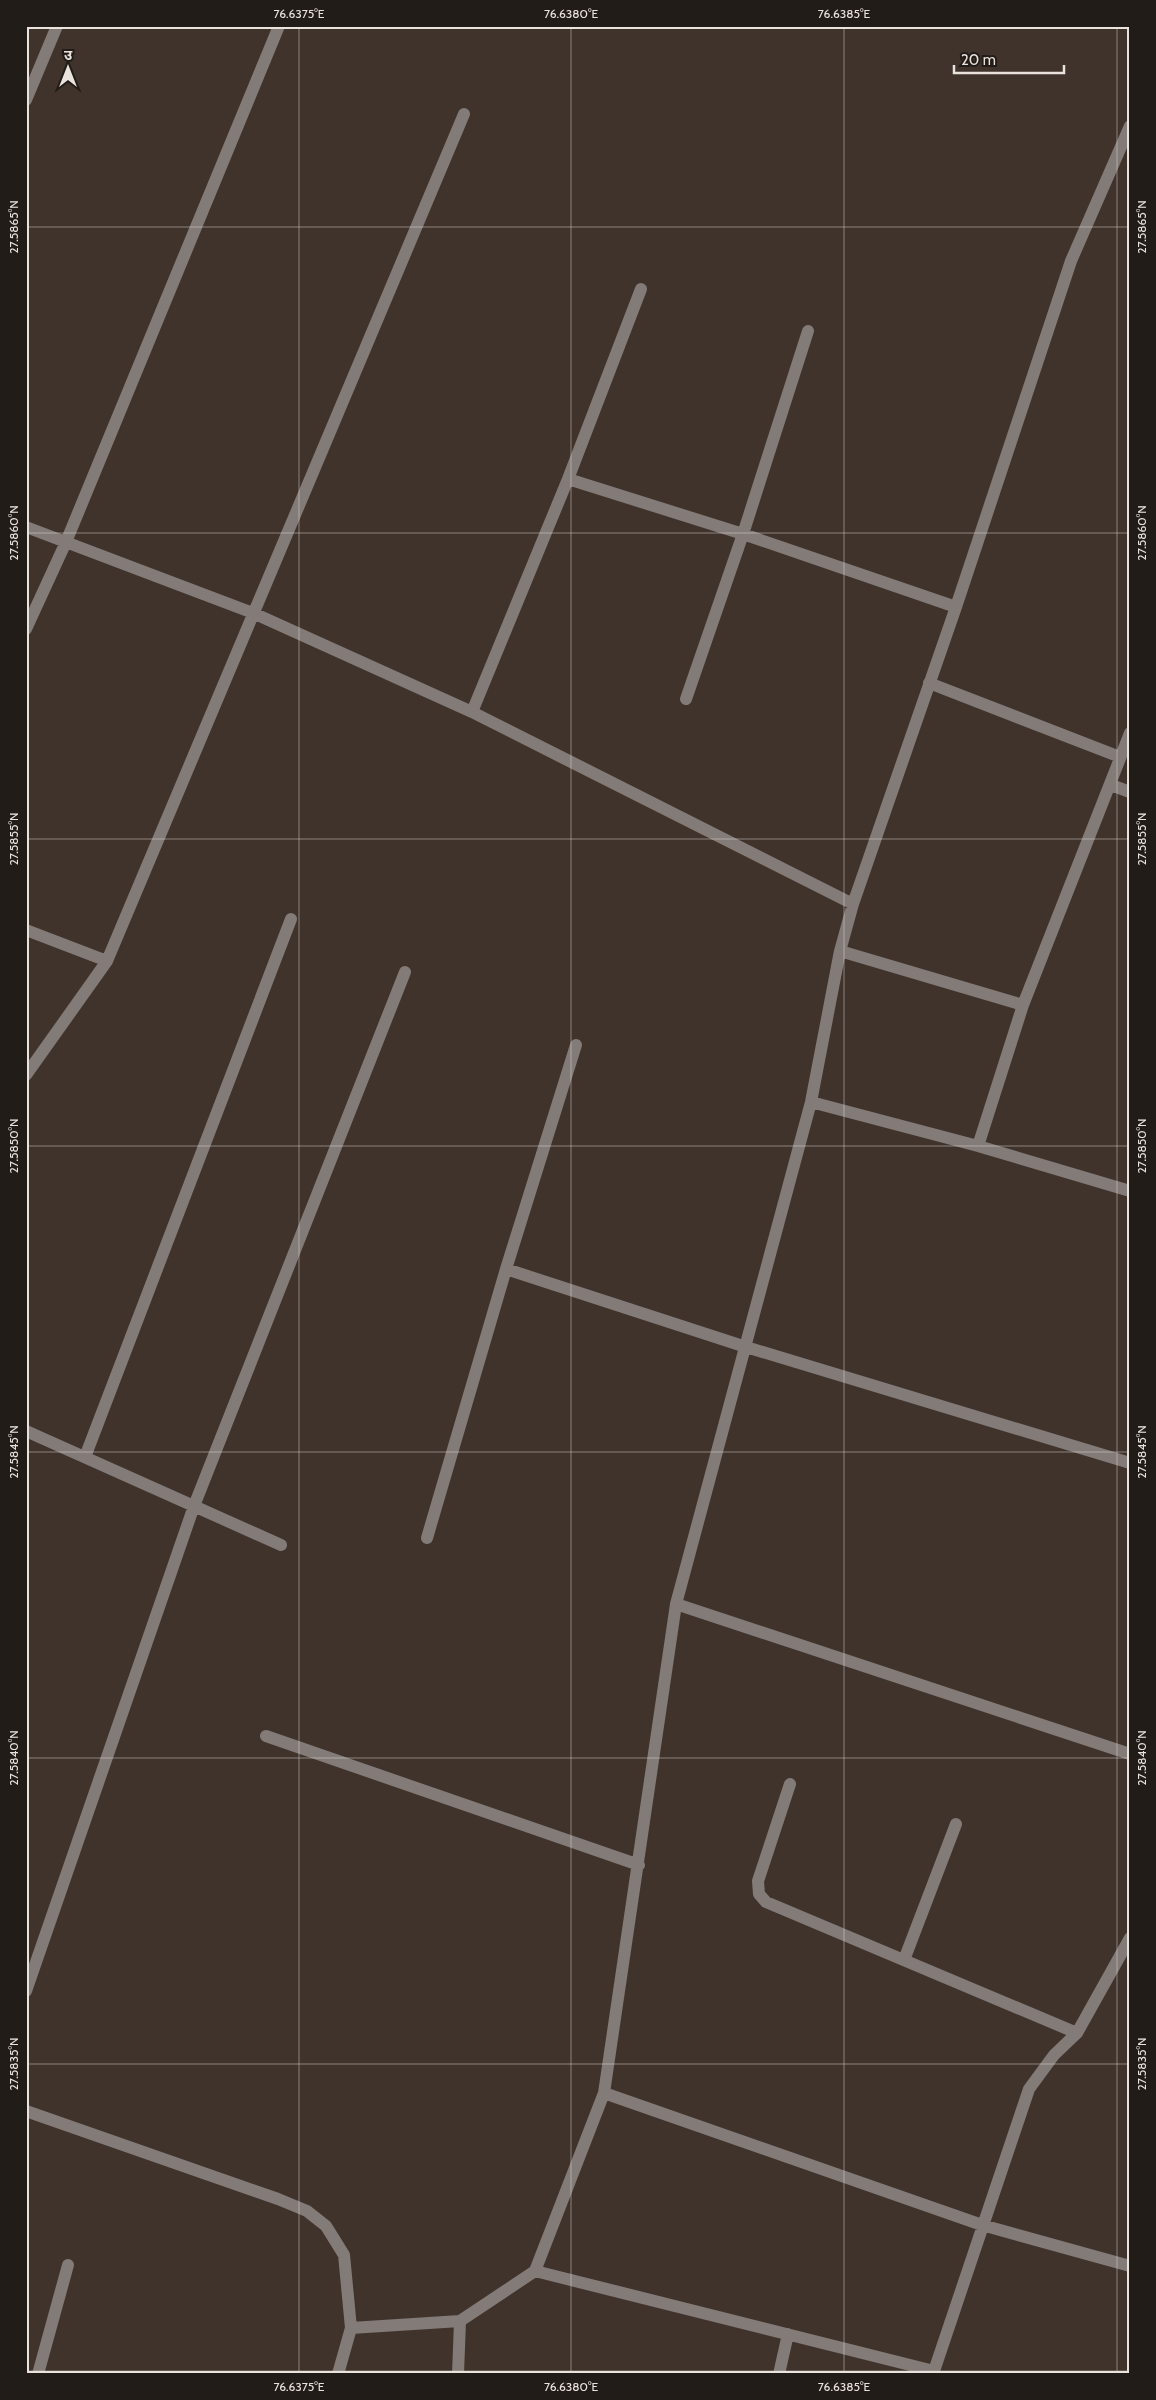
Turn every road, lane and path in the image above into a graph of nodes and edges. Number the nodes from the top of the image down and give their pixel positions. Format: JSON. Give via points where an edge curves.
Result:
{"nodes":[{"id":1,"x":56,"y":26,"type":"edge"},
{"id":2,"x":278,"y":26,"type":"edge"},
{"id":3,"x":26,"y":100,"type":"edge"},
{"id":4,"x":464,"y":114,"type":"dead end"},
{"id":5,"x":1130,"y":126,"type":"edge"},
{"id":6,"x":641,"y":289,"type":"dead end"},
{"id":7,"x":808,"y":331,"type":"dead end"},
{"id":8,"x":568,"y":479,"type":"junction"},
{"id":9,"x":26,"y":527,"type":"edge"},
{"id":10,"x":743,"y":534,"type":"junction"},
{"id":11,"x":66,"y":542,"type":"junction"},
{"id":12,"x":956,"y":607,"type":"junction"},
{"id":13,"x":253,"y":613,"type":"junction"},
{"id":14,"x":26,"y":629,"type":"edge"},
{"id":15,"x":929,"y":683,"type":"junction"},
{"id":16,"x":686,"y":699,"type":"dead end"},
{"id":17,"x":472,"y":712,"type":"junction"},
{"id":18,"x":1130,"y":733,"type":"edge"},
{"id":19,"x":1120,"y":757,"type":"junction"},
{"id":20,"x":1111,"y":785,"type":"junction"},
{"id":21,"x":1130,"y":792,"type":"edge"},
{"id":22,"x":853,"y":904,"type":"junction"},
{"id":23,"x":291,"y":919,"type":"dead end"},
{"id":24,"x":26,"y":930,"type":"edge"},
{"id":25,"x":840,"y":951,"type":"junction"},
{"id":26,"x":107,"y":961,"type":"junction"},
{"id":27,"x":405,"y":972,"type":"dead end"},
{"id":28,"x":1023,"y":1005,"type":"junction"},
{"id":29,"x":576,"y":1045,"type":"dead end"},
{"id":30,"x":26,"y":1075,"type":"edge"},
{"id":31,"x":811,"y":1102,"type":"junction"},
{"id":32,"x":978,"y":1146,"type":"junction"},
{"id":33,"x":1130,"y":1191,"type":"edge"},
{"id":34,"x":506,"y":1269,"type":"junction"},
{"id":35,"x":746,"y":1347,"type":"junction"},
{"id":36,"x":26,"y":1431,"type":"edge"},
{"id":37,"x":85,"y":1458,"type":"junction"},
{"id":38,"x":1130,"y":1463,"type":"edge"},
{"id":39,"x":194,"y":1506,"type":"junction"},
{"id":40,"x":427,"y":1538,"type":"dead end"},
{"id":41,"x":281,"y":1545,"type":"dead end"},
{"id":42,"x":676,"y":1604,"type":"junction"},
{"id":43,"x":266,"y":1736,"type":"dead end"},
{"id":44,"x":1130,"y":1754,"type":"edge"},
{"id":45,"x":790,"y":1784,"type":"dead end"},
{"id":46,"x":956,"y":1824,"type":"dead end"},
{"id":47,"x":639,"y":1865,"type":"junction"},
{"id":48,"x":1130,"y":1938,"type":"edge"},
{"id":49,"x":904,"y":1960,"type":"junction"},
{"id":50,"x":26,"y":1991,"type":"edge"},
{"id":51,"x":1077,"y":2033,"type":"junction"},
{"id":52,"x":604,"y":2092,"type":"junction"},
{"id":53,"x":26,"y":2112,"type":"edge"},
{"id":54,"x":982,"y":2226,"type":"junction"},
{"id":55,"x":68,"y":2265,"type":"dead end"},
{"id":56,"x":1130,"y":2266,"type":"edge"},
{"id":57,"x":535,"y":2271,"type":"junction"},
{"id":58,"x":460,"y":2321,"type":"junction"},
{"id":59,"x":351,"y":2328,"type":"junction"},
{"id":60,"x":788,"y":2334,"type":"junction"},
{"id":61,"x":934,"y":2372,"type":"edge"},
{"id":62,"x":38,"y":2374,"type":"edge"},
{"id":63,"x":338,"y":2374,"type":"edge"},
{"id":64,"x":458,"y":2374,"type":"edge"},
{"id":65,"x":779,"y":2374,"type":"edge"}],
"edges":[{"from":1,"to":3,"type":"street"},
{"from":2,"to":11,"type":"street"},
{"from":4,"to":13,"type":"street"},
{"from":5,"to":12,"type":"street","via":[[1071,261]]},
{"from":6,"to":8,"type":"street"},
{"from":7,"to":10,"type":"street"},
{"from":8,"to":10,"type":"street"},
{"from":8,"to":17,"type":"street"},
{"from":9,"to":11,"type":"street"},
{"from":10,"to":12,"type":"street"},
{"from":10,"to":16,"type":"street"},
{"from":11,"to":13,"type":"street"},
{"from":11,"to":14,"type":"street"},
{"from":12,"to":15,"type":"street"},
{"from":13,"to":17,"type":"street"},
{"from":13,"to":26,"type":"street"},
{"from":15,"to":19,"type":"street"},
{"from":15,"to":22,"type":"street"},
{"from":17,"to":22,"type":"street"},
{"from":18,"to":19,"type":"street"},
{"from":19,"to":20,"type":"street"},
{"from":20,"to":21,"type":"street"},
{"from":20,"to":28,"type":"street"},
{"from":22,"to":25,"type":"street"},
{"from":23,"to":37,"type":"street"},
{"from":24,"to":26,"type":"street"},
{"from":25,"to":28,"type":"street"},
{"from":25,"to":31,"type":"street"},
{"from":26,"to":30,"type":"street"},
{"from":27,"to":39,"type":"street"},
{"from":28,"to":32,"type":"street"},
{"from":29,"to":34,"type":"street"},
{"from":31,"to":32,"type":"street"},
{"from":31,"to":35,"type":"street"},
{"from":32,"to":33,"type":"street"},
{"from":34,"to":35,"type":"street"},
{"from":34,"to":40,"type":"street"},
{"from":35,"to":38,"type":"street"},
{"from":35,"to":42,"type":"street"},
{"from":36,"to":37,"type":"street"},
{"from":37,"to":39,"type":"street"},
{"from":39,"to":41,"type":"street"},
{"from":39,"to":50,"type":"street"},
{"from":42,"to":44,"type":"street"},
{"from":42,"to":47,"type":"street"},
{"from":43,"to":47,"type":"street"},
{"from":45,"to":49,"type":"street","via":[[758,1881],[759,1894],[766,1902]]},
{"from":46,"to":49,"type":"street"},
{"from":47,"to":52,"type":"street"},
{"from":48,"to":51,"type":"street"},
{"from":49,"to":51,"type":"street"},
{"from":51,"to":54,"type":"street","via":[[1054,2055],[1029,2090]]},
{"from":52,"to":54,"type":"street"},
{"from":52,"to":57,"type":"street"},
{"from":53,"to":59,"type":"street","via":[[278,2198],[307,2211],[326,2226],[344,2256]]},
{"from":54,"to":56,"type":"street"},
{"from":54,"to":61,"type":"street"},
{"from":55,"to":62,"type":"street"},
{"from":57,"to":58,"type":"street"},
{"from":57,"to":60,"type":"street"},
{"from":58,"to":59,"type":"street"},
{"from":58,"to":64,"type":"street"},
{"from":59,"to":63,"type":"street"},
{"from":60,"to":61,"type":"street"},
{"from":60,"to":65,"type":"street"}]}
